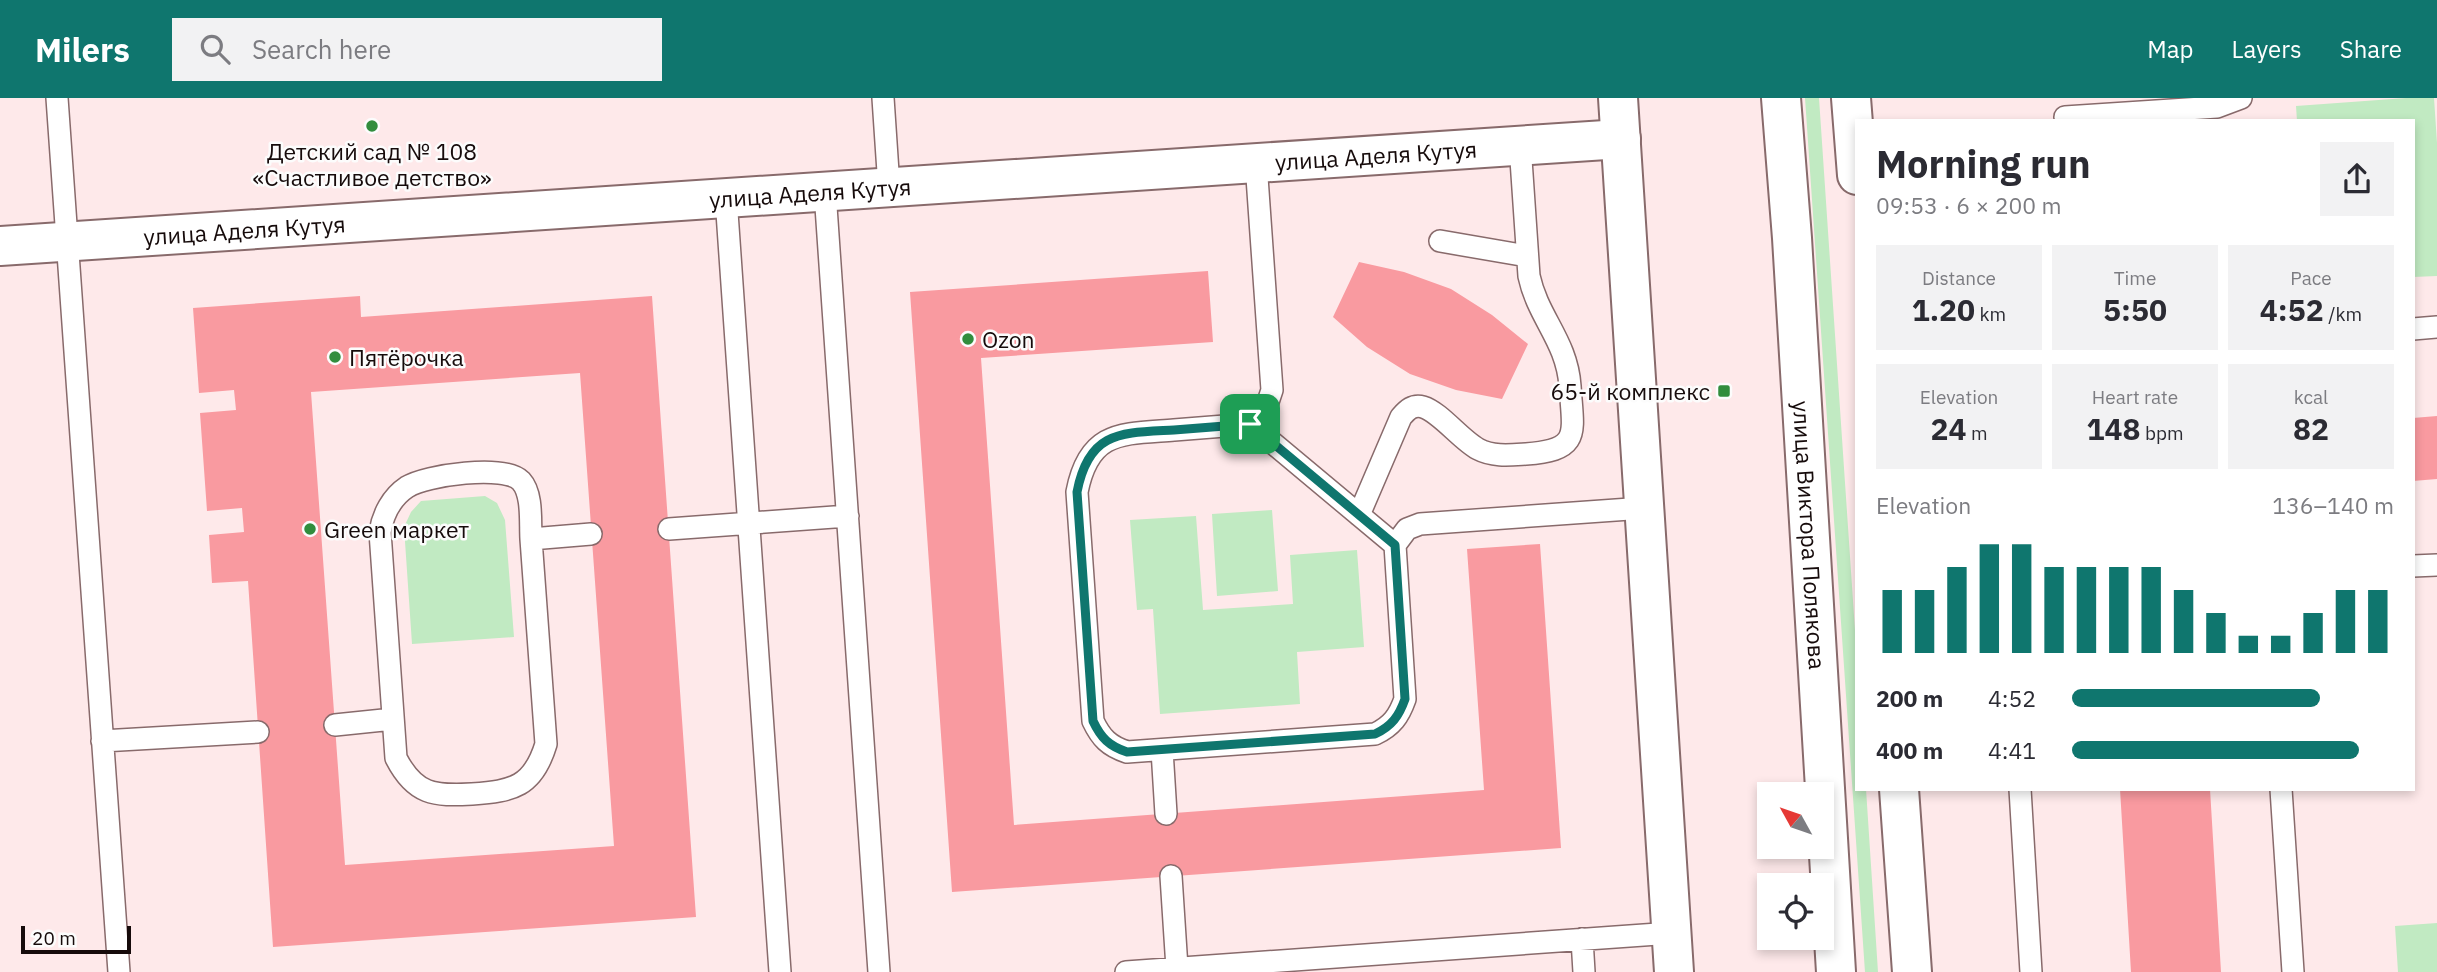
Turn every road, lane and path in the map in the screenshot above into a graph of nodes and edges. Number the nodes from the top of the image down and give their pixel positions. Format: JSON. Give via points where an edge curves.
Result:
{"nodes":[{"id":1,"x":57,"y":98,"type":"edge"},
{"id":2,"x":883,"y":98,"type":"edge"},
{"id":3,"x":1618,"y":98,"type":"edge"},
{"id":4,"x":1781,"y":98,"type":"edge"},
{"id":5,"x":1852,"y":98,"type":"edge"},
{"id":6,"x":2241,"y":98,"type":"edge"},
{"id":7,"x":2065,"y":112,"type":"edge"},
{"id":8,"x":1621,"y":139,"type":"junction"},
{"id":9,"x":1855,"y":144,"type":"edge"},
{"id":10,"x":1520,"y":145,"type":"junction"},
{"id":11,"x":1255,"y":163,"type":"junction"},
{"id":12,"x":889,"y":187,"type":"junction"},
{"id":13,"x":825,"y":192,"type":"junction"},
{"id":14,"x":726,"y":198,"type":"junction"},
{"id":15,"x":1440,"y":241,"type":"dead end"},
{"id":16,"x":67,"y":242,"type":"junction"},
{"id":17,"x":0,"y":246,"type":"edge"},
{"id":18,"x":1527,"y":256,"type":"junction"},
{"id":19,"x":2437,"y":327,"type":"edge"},
{"id":20,"x":2415,"y":329,"type":"edge"},
{"id":21,"x":1250,"y":424,"type":"junction"},
{"id":22,"x":1644,"y":508,"type":"junction"},
{"id":23,"x":1359,"y":515,"type":"junction"},
{"id":24,"x":848,"y":516,"type":"junction"},
{"id":25,"x":749,"y":523,"type":"junction"},
{"id":26,"x":669,"y":529,"type":"dead end"},
{"id":27,"x":592,"y":534,"type":"dead end"},
{"id":28,"x":531,"y":539,"type":"junction"},
{"id":29,"x":1395,"y":545,"type":"junction"},
{"id":30,"x":2437,"y":565,"type":"edge"},
{"id":31,"x":2415,"y":566,"type":"edge"},
{"id":32,"x":393,"y":719,"type":"junction"},
{"id":33,"x":335,"y":725,"type":"dead end"},
{"id":34,"x":258,"y":732,"type":"dead end"},
{"id":35,"x":102,"y":741,"type":"junction"},
{"id":36,"x":1162,"y":750,"type":"junction"},
{"id":37,"x":1899,"y":791,"type":"edge"},
{"id":38,"x":2020,"y":791,"type":"edge"},
{"id":39,"x":2281,"y":791,"type":"edge"},
{"id":40,"x":1166,"y":814,"type":"dead end"},
{"id":41,"x":1171,"y":876,"type":"dead end"},
{"id":42,"x":1672,"y":933,"type":"junction"},
{"id":43,"x":1582,"y":939,"type":"junction"},
{"id":44,"x":1327,"y":965,"type":"edge"},
{"id":45,"x":1177,"y":968,"type":"junction"},
{"id":46,"x":119,"y":972,"type":"edge"},
{"id":47,"x":780,"y":972,"type":"edge"},
{"id":48,"x":879,"y":972,"type":"edge"},
{"id":49,"x":1139,"y":972,"type":"edge"},
{"id":50,"x":1584,"y":972,"type":"edge"},
{"id":51,"x":1674,"y":972,"type":"edge"},
{"id":52,"x":1836,"y":972,"type":"edge"},
{"id":53,"x":1912,"y":972,"type":"edge"},
{"id":54,"x":2031,"y":972,"type":"edge"},
{"id":55,"x":2293,"y":972,"type":"edge"}],
"edges":[{"from":1,"to":16,"type":"lane"},
{"from":2,"to":12,"type":"lane"},
{"from":3,"to":8,"type":"street"},
{"from":4,"to":52,"type":"street","name":"улица Виктора Полякова"},
{"from":5,"to":9,"type":"street"},
{"from":6,"to":7,"type":"lane","via":[[2217,107]]},
{"from":8,"to":10,"type":"street","name":"улица Аделя Кутуя"},
{"from":8,"to":22,"type":"street"},
{"from":10,"to":11,"type":"street","name":"улица Аделя Кутуя"},
{"from":10,"to":18,"type":"lane"},
{"from":11,"to":12,"type":"street","name":"улица Аделя Кутуя"},
{"from":11,"to":21,"type":"lane","via":[[1272,390],[1265,411]]},
{"from":12,"to":13,"type":"street","name":"улица Аделя Кутуя"},
{"from":13,"to":14,"type":"street","name":"улица Аделя Кутуя"},
{"from":13,"to":24,"type":"lane"},
{"from":14,"to":16,"type":"street","name":"улица Аделя Кутуя"},
{"from":14,"to":25,"type":"lane"},
{"from":15,"to":18,"type":"lane"},
{"from":16,"to":17,"type":"street","name":"улица Аделя Кутуя"},
{"from":16,"to":35,"type":"lane"},
{"from":18,"to":23,"type":"lane","via":[[1535,296],[1567,362],[1573,429],[1566,443],[1551,452],[1488,453],[1428,409],[1415,406],[1401,417]]},
{"from":19,"to":20,"type":"lane"},
{"from":21,"to":23,"type":"lane"},
{"from":21,"to":36,"type":"lane","via":[[1121,433],[1096,450],[1080,477],[1077,492],[1093,721],[1113,747],[1127,752]]},
{"from":22,"to":29,"type":"lane","via":[[1420,524],[1407,529]]},
{"from":22,"to":42,"type":"street"},
{"from":23,"to":29,"type":"lane"},
{"from":24,"to":25,"type":"lane"},
{"from":24,"to":48,"type":"lane"},
{"from":25,"to":26,"type":"lane"},
{"from":25,"to":47,"type":"lane"},
{"from":27,"to":28,"type":"lane"},
{"from":28,"to":32,"type":"lane","via":[[527,491],[521,481],[501,472],[430,477],[389,505],[380,532]]},
{"from":28,"to":32,"type":"lane","via":[[545,744],[532,774],[503,792],[430,793],[409,778],[396,758]]},
{"from":29,"to":36,"type":"lane","via":[[1405,699],[1394,722],[1375,734]]},
{"from":30,"to":31,"type":"lane"},
{"from":32,"to":33,"type":"lane"},
{"from":34,"to":35,"type":"lane"},
{"from":35,"to":46,"type":"lane"},
{"from":36,"to":40,"type":"lane"},
{"from":37,"to":53,"type":"street"},
{"from":38,"to":54,"type":"lane"},
{"from":39,"to":55,"type":"lane"},
{"from":41,"to":45,"type":"lane"},
{"from":42,"to":43,"type":"lane"},
{"from":42,"to":51,"type":"street"},
{"from":43,"to":44,"type":"lane"},
{"from":43,"to":50,"type":"lane"},
{"from":44,"to":45,"type":"lane"},
{"from":45,"to":49,"type":"lane"}]}
